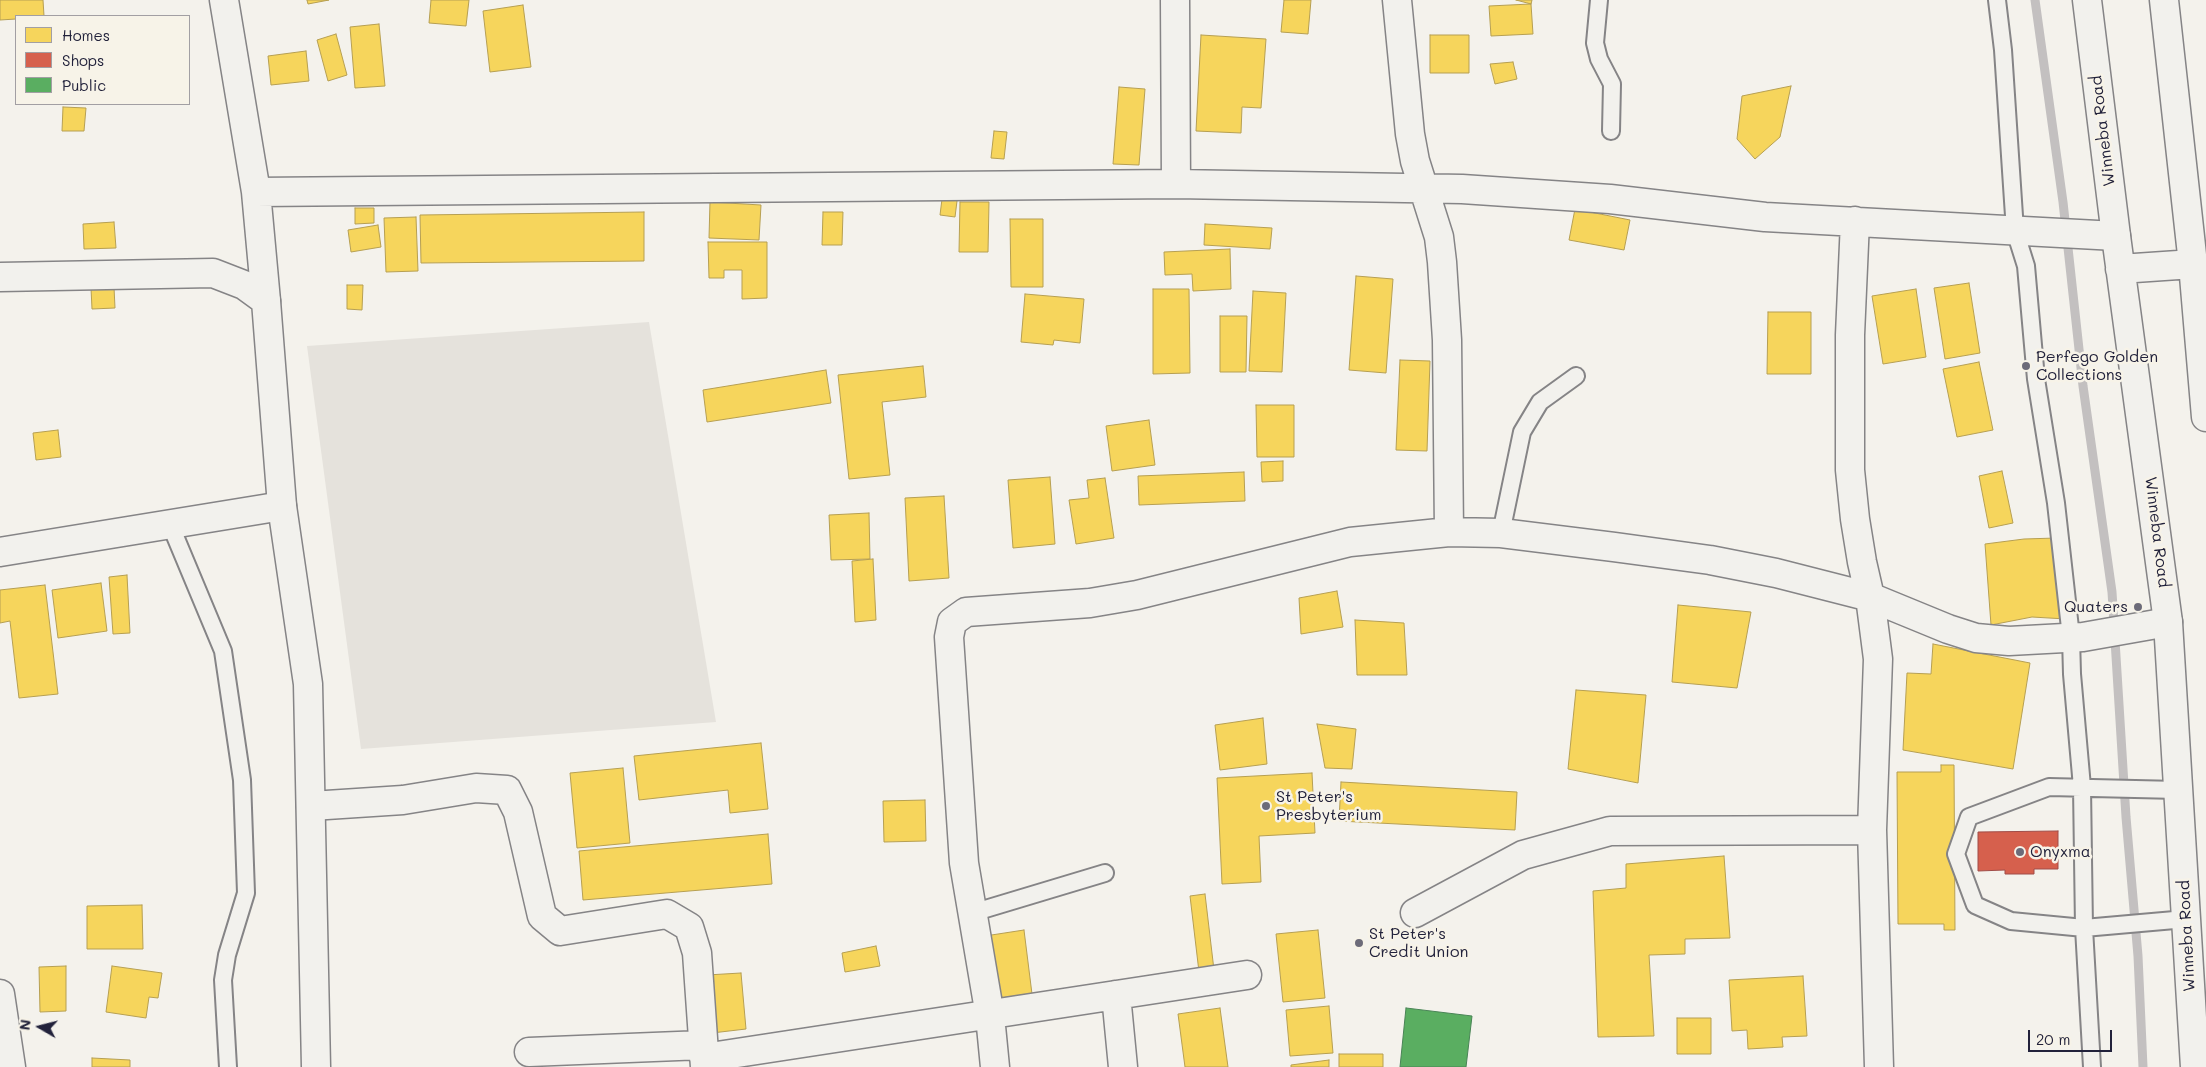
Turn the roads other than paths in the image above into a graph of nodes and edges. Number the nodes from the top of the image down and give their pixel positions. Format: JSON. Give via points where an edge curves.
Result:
{"nodes":[{"id":1,"x":224,"y":0,"type":"edge"},
{"id":2,"x":1175,"y":0,"type":"edge"},
{"id":3,"x":1397,"y":0,"type":"edge"},
{"id":4,"x":1600,"y":0,"type":"edge"},
{"id":5,"x":1997,"y":0,"type":"edge"},
{"id":6,"x":2087,"y":0,"type":"edge"},
{"id":7,"x":2164,"y":0,"type":"edge"},
{"id":8,"x":1611,"y":131,"type":"dead end"},
{"id":9,"x":1176,"y":184,"type":"junction"},
{"id":10,"x":1423,"y":188,"type":"junction"},
{"id":11,"x":256,"y":192,"type":"junction"},
{"id":12,"x":1855,"y":221,"type":"junction"},
{"id":13,"x":2015,"y":231,"type":"junction"},
{"id":14,"x":2116,"y":236,"type":"junction"},
{"id":15,"x":2193,"y":264,"type":"junction"},
{"id":16,"x":2120,"y":269,"type":"junction"},
{"id":17,"x":0,"y":277,"type":"edge"},
{"id":18,"x":266,"y":301,"type":"junction"},
{"id":19,"x":2202,"y":320,"type":"edge"},
{"id":20,"x":1576,"y":376,"type":"dead end"},
{"id":21,"x":2206,"y":407,"type":"edge"},
{"id":22,"x":2206,"y":417,"type":"edge"},
{"id":23,"x":282,"y":506,"type":"junction"},
{"id":24,"x":170,"y":524,"type":"junction"},
{"id":25,"x":1449,"y":532,"type":"junction"},
{"id":26,"x":1501,"y":534,"type":"junction"},
{"id":27,"x":0,"y":552,"type":"edge"},
{"id":28,"x":1870,"y":596,"type":"junction"},
{"id":29,"x":2168,"y":622,"type":"junction"},
{"id":30,"x":2071,"y":637,"type":"junction"},
{"id":31,"x":2082,"y":787,"type":"junction"},
{"id":32,"x":2178,"y":790,"type":"junction"},
{"id":33,"x":311,"y":806,"type":"junction"},
{"id":34,"x":1872,"y":830,"type":"junction"},
{"id":35,"x":1105,"y":873,"type":"dead end"},
{"id":36,"x":972,"y":913,"type":"junction"},
{"id":37,"x":1415,"y":913,"type":"dead end"},
{"id":38,"x":2186,"y":919,"type":"junction"},
{"id":39,"x":2084,"y":928,"type":"junction"},
{"id":40,"x":1247,"y":975,"type":"dead end"},
{"id":41,"x":0,"y":994,"type":"edge"},
{"id":42,"x":1116,"y":996,"type":"junction"},
{"id":43,"x":990,"y":1016,"type":"junction"},
{"id":44,"x":529,"y":1052,"type":"dead end"},
{"id":45,"x":704,"y":1057,"type":"edge"},
{"id":46,"x":11,"y":1067,"type":"edge"},
{"id":47,"x":228,"y":1067,"type":"edge"},
{"id":48,"x":316,"y":1067,"type":"edge"},
{"id":49,"x":995,"y":1067,"type":"edge"},
{"id":50,"x":1123,"y":1067,"type":"edge"},
{"id":51,"x":1879,"y":1067,"type":"edge"},
{"id":52,"x":2092,"y":1067,"type":"edge"},
{"id":53,"x":2195,"y":1067,"type":"edge"}],
"edges":[{"from":1,"to":11,"type":"main road"},
{"from":2,"to":9,"type":"main road"},
{"from":3,"to":10,"type":"main road","via":[[1410,134]]},
{"from":4,"to":8,"type":"lane","via":[[1595,43],[1612,84]]},
{"from":5,"to":13,"type":"lane"},
{"from":6,"to":14,"type":"main road","name":"Winneba Road"},
{"from":7,"to":15,"type":"main road"},
{"from":9,"to":10,"type":"main road"},
{"from":9,"to":11,"type":"main road"},
{"from":10,"to":12,"type":"main road","via":[[1610,199],[1765,217]]},
{"from":10,"to":25,"type":"main road","via":[[1439,237],[1442,262],[1447,340]]},
{"from":11,"to":18,"type":"main road"},
{"from":12,"to":13,"type":"main road"},
{"from":12,"to":28,"type":"main road","via":[[1850,335],[1850,470],[1860,554]]},
{"from":13,"to":14,"type":"main road"},
{"from":13,"to":30,"type":"lane","via":[[2026,266],[2036,379],[2056,503]]},
{"from":14,"to":16,"type":"main road","name":"Winneba Road"},
{"from":15,"to":16,"type":"main road"},
{"from":15,"to":19,"type":"main road"},
{"from":16,"to":29,"type":"main road","name":"Winneba Road"},
{"from":17,"to":18,"type":"main road","via":[[213,273],[244,285]]},
{"from":18,"to":23,"type":"main road"},
{"from":19,"to":21,"type":"main road"},
{"from":20,"to":26,"type":"lane","via":[[1540,402],[1522,432]]},
{"from":21,"to":22,"type":"main road"},
{"from":23,"to":24,"type":"main road"},
{"from":23,"to":33,"type":"main road","via":[[308,684]]},
{"from":24,"to":27,"type":"main road"},
{"from":24,"to":47,"type":"lane","via":[[223,651],[242,780],[246,893],[223,980]]},
{"from":25,"to":26,"type":"main road"},
{"from":25,"to":36,"type":"main road","via":[[1350,542],[1137,595],[1090,603],[966,612],[952,622],[949,637],[964,863]]},
{"from":26,"to":28,"type":"main road","via":[[1710,560]]},
{"from":28,"to":30,"type":"main road","via":[[1976,638],[2009,641]]},
{"from":28,"to":34,"type":"main road","via":[[1878,659]]},
{"from":29,"to":30,"type":"main road"},
{"from":29,"to":32,"type":"main road","name":"Winneba Road"},
{"from":30,"to":31,"type":"lane"},
{"from":31,"to":32,"type":"lane"},
{"from":31,"to":39,"type":"lane"},
{"from":31,"to":39,"type":"lane","via":[[2049,787],[1969,817],[1956,854],[1975,905],[2012,921]]},
{"from":32,"to":38,"type":"main road","name":"Winneba Road"},
{"from":33,"to":45,"type":"main road","via":[[403,800],[476,788],[506,790],[518,812],[542,916],[560,931],[667,914],[689,927],[697,953]]},
{"from":33,"to":48,"type":"main road"},
{"from":34,"to":37,"type":"main road","via":[[1610,831],[1523,854]]},
{"from":34,"to":51,"type":"main road"},
{"from":35,"to":36,"type":"lane"},
{"from":36,"to":43,"type":"main road"},
{"from":38,"to":39,"type":"lane"},
{"from":38,"to":53,"type":"main road","name":"Winneba Road"},
{"from":39,"to":52,"type":"lane"},
{"from":40,"to":42,"type":"main road"},
{"from":41,"to":46,"type":"main road"},
{"from":42,"to":43,"type":"main road"},
{"from":42,"to":50,"type":"main road"},
{"from":43,"to":45,"type":"main road"},
{"from":43,"to":49,"type":"main road"},
{"from":44,"to":45,"type":"main road"}]}
